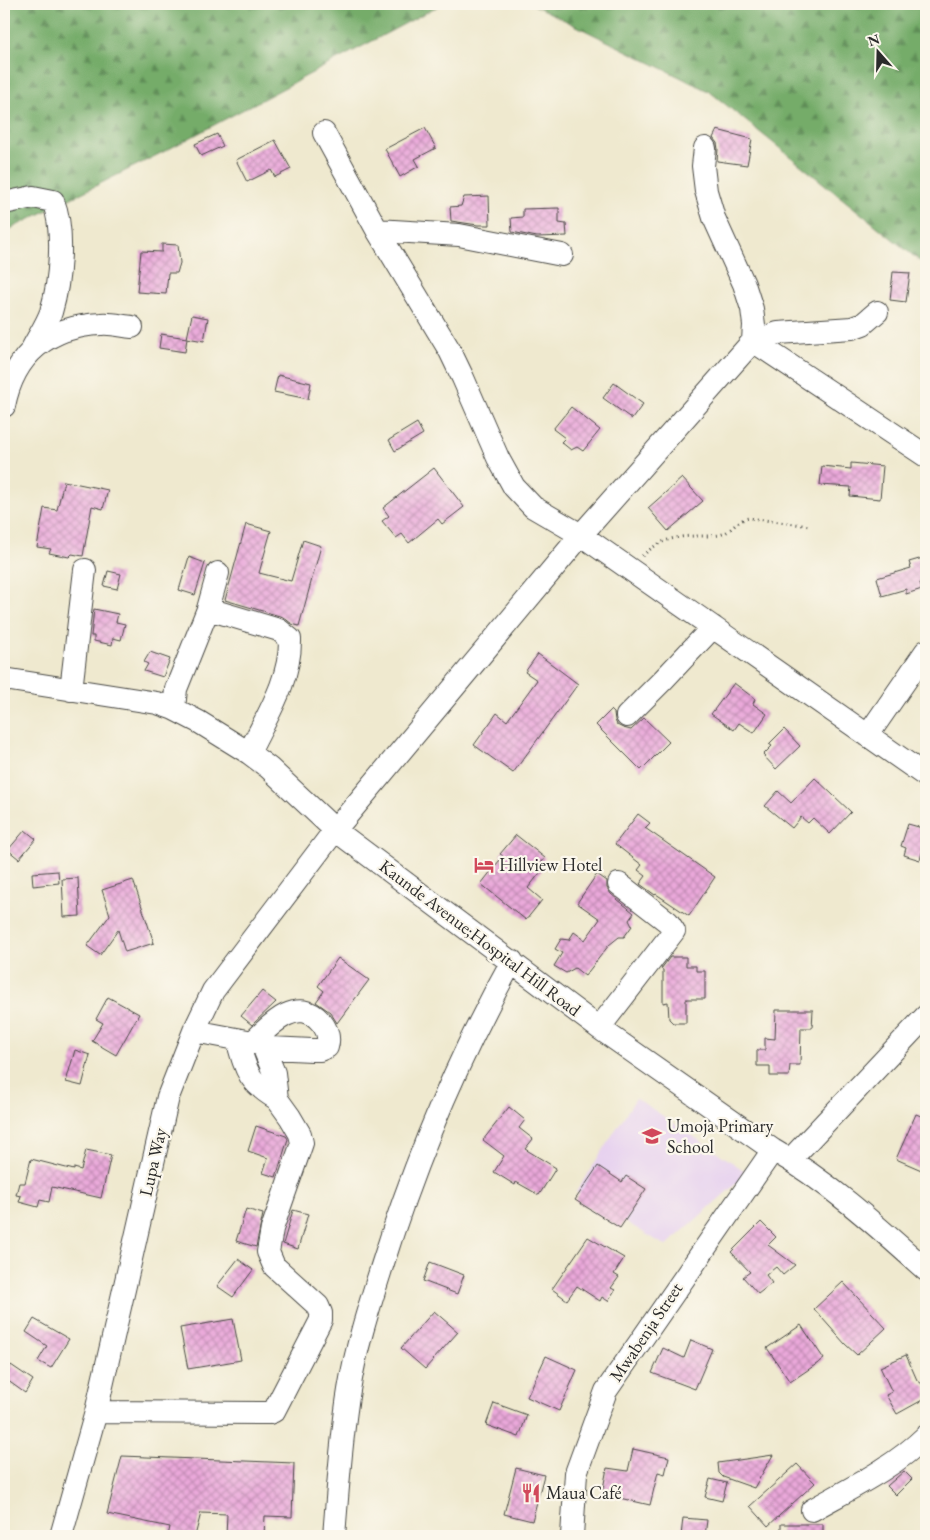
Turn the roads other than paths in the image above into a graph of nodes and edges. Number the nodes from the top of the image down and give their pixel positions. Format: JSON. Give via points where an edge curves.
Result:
{"nodes":[{"id":1,"x":324,"y":132,"type":"dead end"},
{"id":2,"x":705,"y":148,"type":"dead end"},
{"id":3,"x":4,"y":203,"type":"edge"},
{"id":4,"x":376,"y":230,"type":"junction"},
{"id":5,"x":562,"y":255,"type":"dead end"},
{"id":6,"x":877,"y":312,"type":"dead end"},
{"id":7,"x":132,"y":327,"type":"dead end"},
{"id":8,"x":752,"y":341,"type":"junction"},
{"id":9,"x":32,"y":350,"type":"junction"},
{"id":10,"x":4,"y":406,"type":"edge"},
{"id":11,"x":926,"y":456,"type":"edge"},
{"id":12,"x":582,"y":535,"type":"junction"},
{"id":13,"x":85,"y":570,"type":"dead end"},
{"id":14,"x":218,"y":573,"type":"dead end"},
{"id":15,"x":208,"y":609,"type":"junction"},
{"id":16,"x":713,"y":626,"type":"junction"},
{"id":17,"x":926,"y":651,"type":"edge"},
{"id":18,"x":4,"y":679,"type":"edge"},
{"id":19,"x":71,"y":690,"type":"junction"},
{"id":20,"x":174,"y":709,"type":"junction"},
{"id":21,"x":627,"y":716,"type":"dead end"},
{"id":22,"x":868,"y":735,"type":"junction"},
{"id":23,"x":249,"y":753,"type":"junction"},
{"id":24,"x":926,"y":776,"type":"edge"},
{"id":25,"x":336,"y":830,"type":"junction"},
{"id":26,"x":619,"y":884,"type":"dead end"},
{"id":27,"x":512,"y":961,"type":"junction"},
{"id":28,"x":926,"y":1016,"type":"edge"},
{"id":29,"x":599,"y":1028,"type":"junction"},
{"id":30,"x":194,"y":1032,"type":"junction"},
{"id":31,"x":781,"y":1155,"type":"junction"},
{"id":32,"x":926,"y":1270,"type":"edge"},
{"id":33,"x":96,"y":1412,"type":"junction"},
{"id":34,"x":926,"y":1436,"type":"edge"},
{"id":35,"x":812,"y":1510,"type":"dead end"},
{"id":36,"x":61,"y":1536,"type":"edge"},
{"id":37,"x":334,"y":1536,"type":"edge"},
{"id":38,"x":572,"y":1536,"type":"edge"}],
"edges":[{"from":1,"to":4,"type":"street"},
{"from":2,"to":8,"type":"street","via":[[706,191],[752,309]]},
{"from":3,"to":9,"type":"street","via":[[33,197],[53,201],[57,211],[60,252],[56,286],[51,312]]},
{"from":4,"to":5,"type":"street","via":[[459,235]]},
{"from":4,"to":12,"type":"street","via":[[450,351],[514,487],[533,507]]},
{"from":6,"to":8,"type":"street","via":[[863,324],[852,328],[778,333]]},
{"from":7,"to":9,"type":"street","via":[[102,323],[71,328],[57,333]]},
{"from":8,"to":11,"type":"street"},
{"from":8,"to":12,"type":"street","name":"Lupa Way"},
{"from":9,"to":10,"type":"street","via":[[13,376]]},
{"from":12,"to":16,"type":"street"},
{"from":12,"to":25,"type":"street","name":"Lupa Way"},
{"from":13,"to":19,"type":"street"},
{"from":14,"to":15,"type":"street"},
{"from":15,"to":20,"type":"street","via":[[176,689]]},
{"from":15,"to":23,"type":"street","via":[[279,630],[290,640],[290,657],[280,690]]},
{"from":16,"to":21,"type":"street"},
{"from":16,"to":22,"type":"street"},
{"from":17,"to":22,"type":"street"},
{"from":18,"to":19,"type":"street","name":"Kaunde Avenue;Hospital Hill Road"},
{"from":19,"to":20,"type":"street","name":"Kaunde Avenue;Hospital Hill Road","via":[[157,703]]},
{"from":20,"to":23,"type":"street","name":"Kaunde Avenue;Hospital Hill Road"},
{"from":22,"to":24,"type":"street"},
{"from":23,"to":25,"type":"street","name":"Kaunde Avenue;Hospital Hill Road"},
{"from":25,"to":27,"type":"street","name":"Kaunde Avenue;Hospital Hill Road"},
{"from":25,"to":30,"type":"street","name":"Lupa Way","via":[[213,991]]},
{"from":26,"to":29,"type":"street","via":[[668,922],[674,931]]},
{"from":27,"to":29,"type":"street","name":"Kaunde Avenue;Hospital Hill Road"},
{"from":27,"to":37,"type":"street","via":[[474,1032],[430,1129],[361,1334],[344,1426]]},
{"from":28,"to":31,"type":"street","name":"Mwabenja Street"},
{"from":29,"to":31,"type":"street","name":"Kaunde Avenue;Hospital Hill Road"},
{"from":30,"to":33,"type":"street","name":"Lupa Way","via":[[168,1097]]},
{"from":30,"to":33,"type":"street","via":[[251,1042],[274,1073],[277,1099],[300,1134],[302,1143],[272,1229],[268,1252],[274,1266],[318,1306],[321,1320],[274,1411],[260,1414]]},
{"from":31,"to":32,"type":"street","name":"Kaunde Avenue;Hospital Hill Road","via":[[867,1217]]},
{"from":31,"to":38,"type":"street","name":"Mwabenja Street","via":[[606,1391],[576,1473]]},
{"from":33,"to":36,"type":"street","name":"Lupa Way"},
{"from":34,"to":35,"type":"street","via":[[872,1476]]}]}
